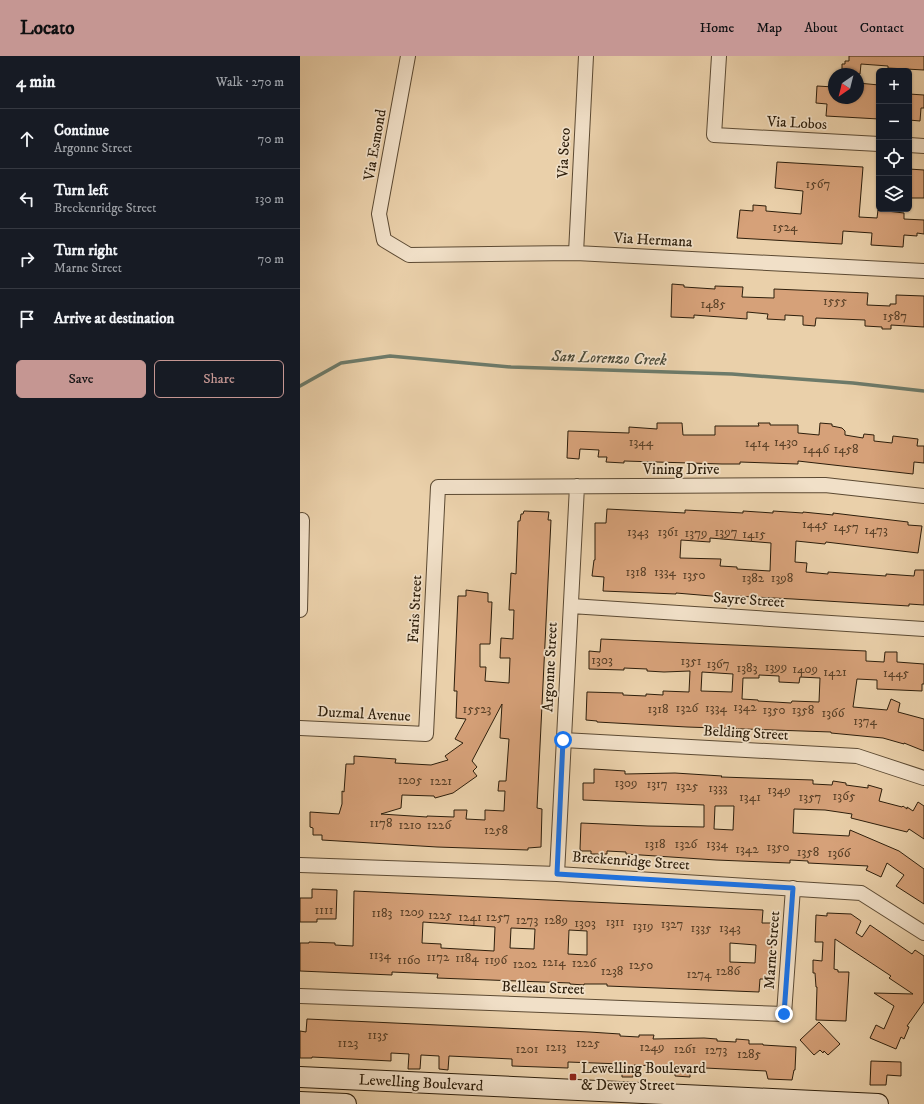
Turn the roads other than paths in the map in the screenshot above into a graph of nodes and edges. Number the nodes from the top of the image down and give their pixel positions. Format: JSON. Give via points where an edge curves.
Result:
{"nodes":[{"id":1,"x":408,"y":56,"type":"edge"},
{"id":2,"x":586,"y":56,"type":"edge"},
{"id":3,"x":719,"y":56,"type":"edge"},
{"id":4,"x":876,"y":144,"type":"edge"},
{"id":5,"x":912,"y":145,"type":"edge"},
{"id":6,"x":924,"y":146,"type":"edge"},
{"id":7,"x":384,"y":240,"type":"joint"},
{"id":8,"x":576,"y":253,"type":"junction"},
{"id":9,"x":924,"y":271,"type":"edge"},
{"id":10,"x":578,"y":486,"type":"junction"},
{"id":11,"x":438,"y":487,"type":"joint"},
{"id":12,"x":924,"y":496,"type":"edge"},
{"id":13,"x":302,"y":520,"type":"dead end"},
{"id":14,"x":571,"y":606,"type":"junction"},
{"id":15,"x":300,"y":610,"type":"edge"},
{"id":16,"x":924,"y":629,"type":"edge"},
{"id":17,"x":300,"y":728,"type":"edge"},
{"id":18,"x":426,"y":734,"type":"joint"},
{"id":19,"x":563,"y":740,"type":"junction"},
{"id":20,"x":924,"y":778,"type":"edge"},
{"id":21,"x":300,"y":865,"type":"edge"},
{"id":22,"x":557,"y":874,"type":"junction"},
{"id":23,"x":793,"y":888,"type":"junction"},
{"id":24,"x":924,"y":933,"type":"edge"},
{"id":25,"x":300,"y":996,"type":"edge"},
{"id":26,"x":784,"y":1014,"type":"joint"},
{"id":27,"x":300,"y":1077,"type":"edge"},
{"id":28,"x":620,"y":1098,"type":"edge"},
{"id":29,"x":306,"y":1103,"type":"edge"},
{"id":30,"x":346,"y":1104,"type":"edge"},
{"id":31,"x":878,"y":1104,"type":"edge"}],
"edges":[{"from":1,"to":7,"type":"street","name":"Via Esmond","via":[[379,214]]},
{"from":2,"to":8,"type":"street","name":"Via Seco"},
{"from":3,"to":4,"type":"street","name":"Via Lobos","via":[[714,135]]},
{"from":5,"to":6,"type":"street"},
{"from":7,"to":8,"type":"street","name":"Via Hermana","via":[[409,255]]},
{"from":8,"to":9,"type":"street","name":"Via Hermana"},
{"from":10,"to":11,"type":"street","name":"Vining Drive"},
{"from":10,"to":12,"type":"street","name":"Vining Drive","via":[[825,485]]},
{"from":10,"to":14,"type":"street","name":"Argonne Street"},
{"from":11,"to":18,"type":"street","name":"Faris Street"},
{"from":13,"to":15,"type":"street"},
{"from":14,"to":16,"type":"street","name":"Sayre Street"},
{"from":14,"to":19,"type":"street","name":"Argonne Street"},
{"from":17,"to":18,"type":"street","name":"Duzmal Avenue"},
{"from":19,"to":20,"type":"street","name":"Belding Street","via":[[857,756]]},
{"from":19,"to":22,"type":"street","name":"Argonne Street"},
{"from":21,"to":22,"type":"street","name":"Breckenridge Street"},
{"from":22,"to":23,"type":"street","name":"Breckenridge Street"},
{"from":23,"to":24,"type":"street","name":"Breckenridge Street","via":[[860,893]]},
{"from":23,"to":26,"type":"street","name":"Marne Street"},
{"from":25,"to":26,"type":"street","name":"Belleau Street"},
{"from":27,"to":28,"type":"main road","name":"Lewelling Boulevard"},
{"from":28,"to":31,"type":"main road","name":"Lewelling Boulevard"},
{"from":29,"to":30,"type":"main road","name":"Lewelling Boulevard"}]}
